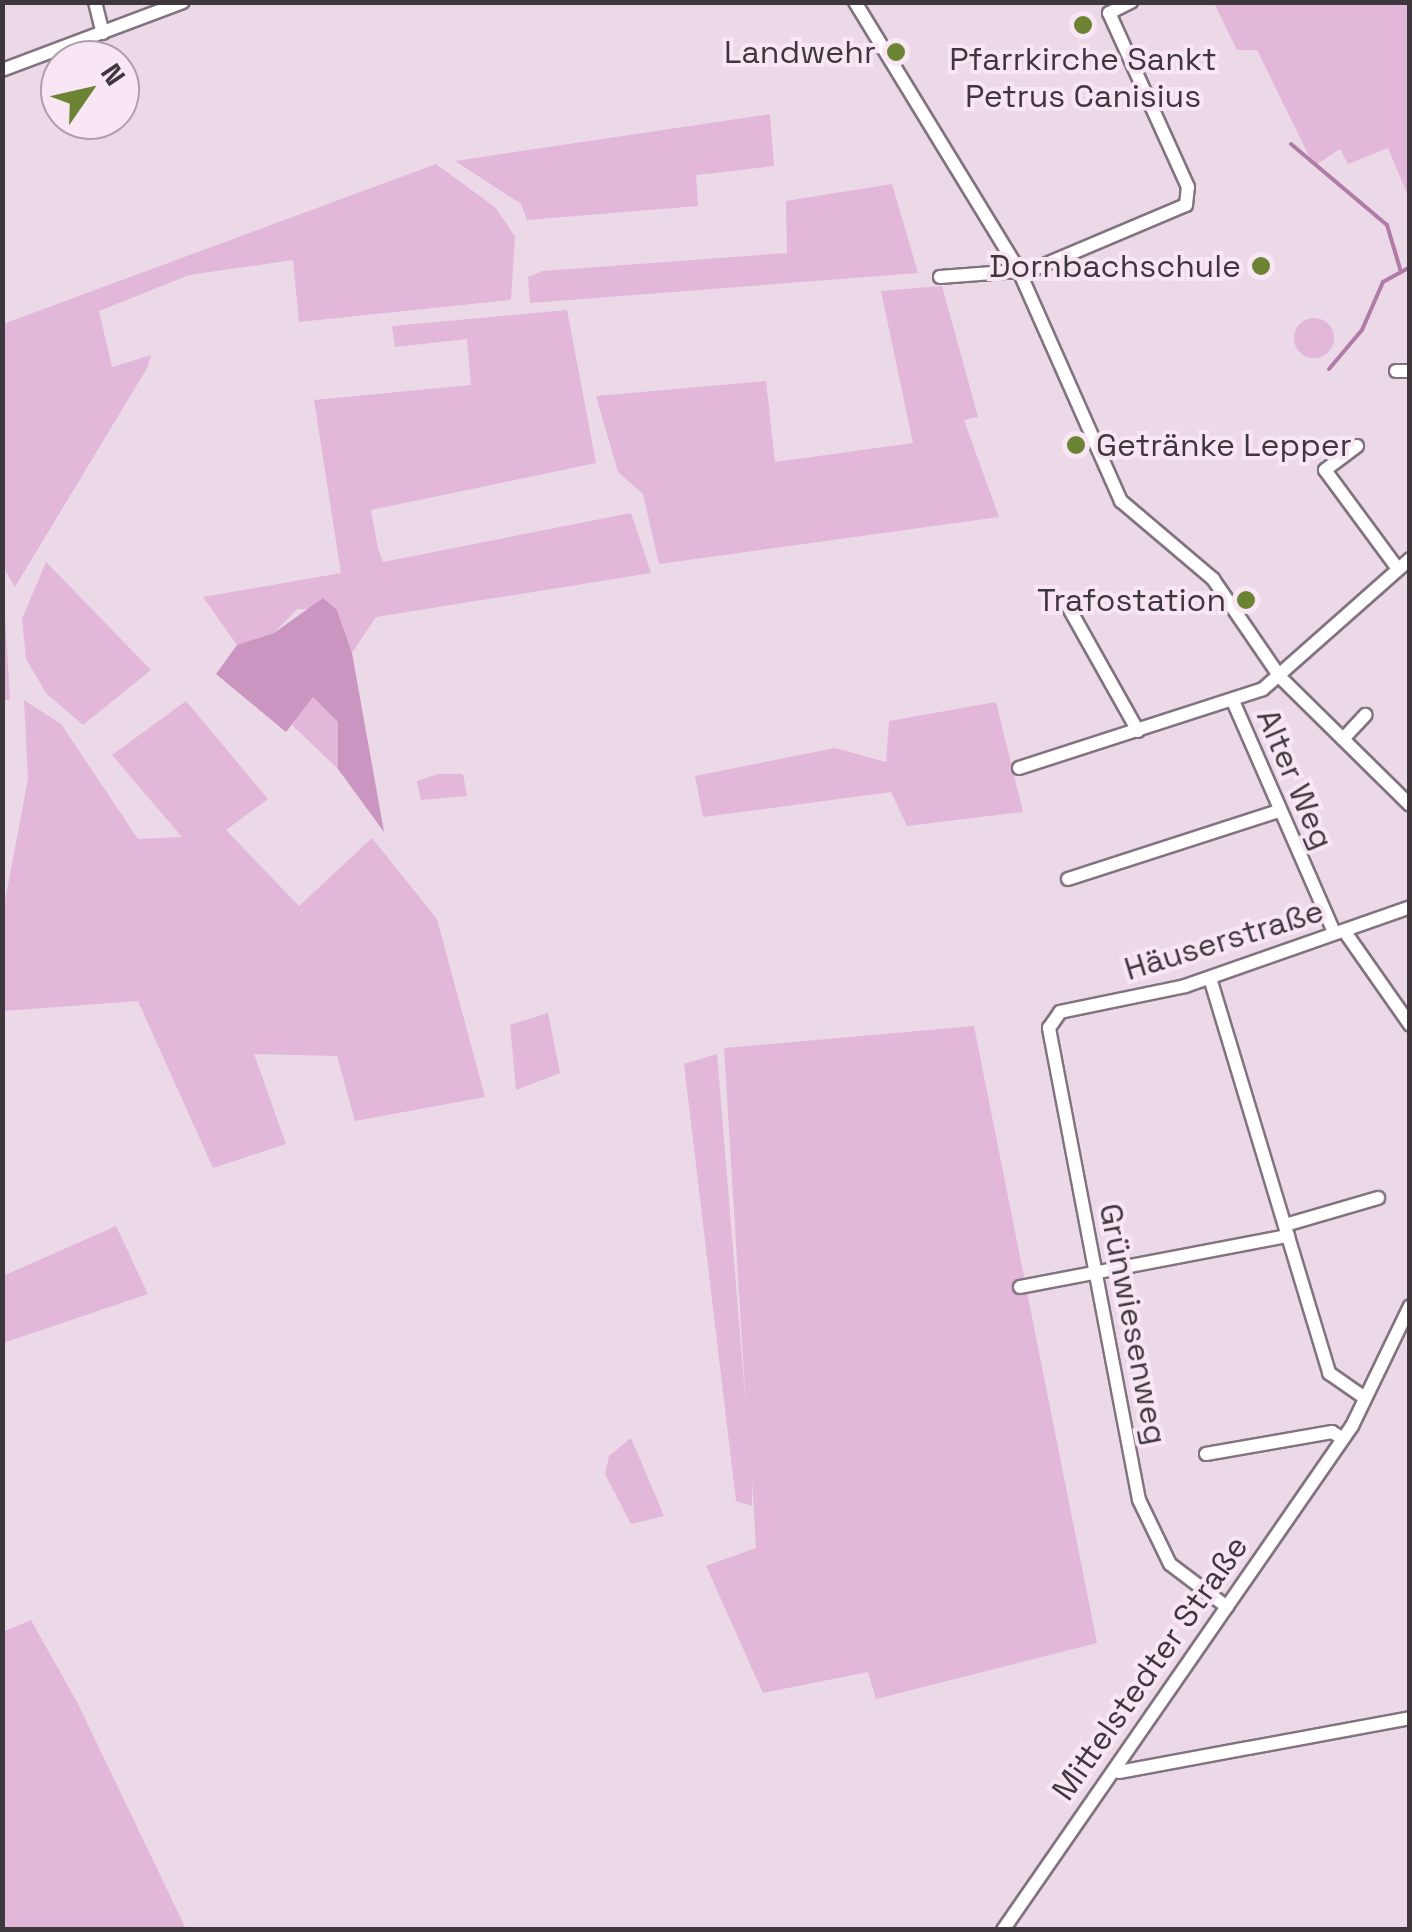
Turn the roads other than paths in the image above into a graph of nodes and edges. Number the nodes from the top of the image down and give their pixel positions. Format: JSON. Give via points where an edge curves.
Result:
{"nodes":[{"id":1,"x":96,"y":2,"type":"edge"},
{"id":2,"x":183,"y":2,"type":"edge"},
{"id":3,"x":855,"y":2,"type":"edge"},
{"id":4,"x":1131,"y":2,"type":"edge"},
{"id":5,"x":103,"y":33,"type":"junction"},
{"id":6,"x":2,"y":70,"type":"edge"},
{"id":7,"x":1019,"y":272,"type":"junction"},
{"id":8,"x":940,"y":278,"type":"dead end"},
{"id":9,"x":1357,"y":446,"type":"dead end"},
{"id":10,"x":1410,"y":559,"type":"edge"},
{"id":11,"x":1398,"y":569,"type":"junction"},
{"id":12,"x":1065,"y":601,"type":"dead end"},
{"id":13,"x":1280,"y":677,"type":"junction"},
{"id":14,"x":1233,"y":701,"type":"junction"},
{"id":15,"x":1365,"y":715,"type":"dead end"},
{"id":16,"x":1138,"y":731,"type":"junction"},
{"id":17,"x":1343,"y":739,"type":"junction"},
{"id":18,"x":1020,"y":768,"type":"dead end"},
{"id":19,"x":1410,"y":805,"type":"edge"},
{"id":20,"x":1278,"y":811,"type":"junction"},
{"id":21,"x":1068,"y":879,"type":"dead end"},
{"id":22,"x":1410,"y":907,"type":"edge"},
{"id":23,"x":1339,"y":932,"type":"junction"},
{"id":24,"x":1210,"y":978,"type":"junction"},
{"id":25,"x":1052,"y":1018,"type":"joint"},
{"id":26,"x":1410,"y":1026,"type":"edge"},
{"id":27,"x":1378,"y":1198,"type":"dead end"},
{"id":28,"x":1286,"y":1230,"type":"junction"},
{"id":29,"x":1096,"y":1273,"type":"junction"},
{"id":30,"x":1020,"y":1287,"type":"dead end"},
{"id":31,"x":1410,"y":1306,"type":"edge"},
{"id":32,"x":1365,"y":1398,"type":"junction"},
{"id":33,"x":1343,"y":1438,"type":"junction"},
{"id":34,"x":1206,"y":1454,"type":"dead end"},
{"id":35,"x":1227,"y":1607,"type":"junction"},
{"id":36,"x":1410,"y":1718,"type":"edge"},
{"id":37,"x":1119,"y":1772,"type":"junction"},
{"id":38,"x":1003,"y":1930,"type":"edge"}],
"edges":[{"from":1,"to":5,"type":"street"},
{"from":2,"to":5,"type":"street"},
{"from":3,"to":7,"type":"street"},
{"from":4,"to":7,"type":"street","via":[[1109,13],[1188,187],[1186,205]]},
{"from":5,"to":6,"type":"street"},
{"from":7,"to":8,"type":"street"},
{"from":7,"to":13,"type":"street","via":[[1116,494],[1214,579]]},
{"from":9,"to":11,"type":"street","via":[[1325,470]]},
{"from":10,"to":11,"type":"street"},
{"from":11,"to":13,"type":"street"},
{"from":12,"to":16,"type":"street"},
{"from":13,"to":14,"type":"street"},
{"from":13,"to":17,"type":"street"},
{"from":14,"to":16,"type":"street"},
{"from":14,"to":20,"type":"street","name":"Alter Weg"},
{"from":15,"to":17,"type":"street"},
{"from":16,"to":18,"type":"street"},
{"from":17,"to":19,"type":"street"},
{"from":20,"to":21,"type":"street"},
{"from":20,"to":23,"type":"street","name":"Alter Weg"},
{"from":22,"to":23,"type":"street","name":"Häuserstraße"},
{"from":23,"to":24,"type":"street","name":"Häuserstraße"},
{"from":23,"to":26,"type":"street","name":"Alter Weg"},
{"from":24,"to":25,"type":"street","name":"Häuserstraße"},
{"from":24,"to":28,"type":"street"},
{"from":25,"to":29,"type":"street","name":"Grünwiesenweg"},
{"from":27,"to":28,"type":"street"},
{"from":28,"to":29,"type":"street"},
{"from":28,"to":32,"type":"street","via":[[1329,1372]]},
{"from":29,"to":30,"type":"street"},
{"from":29,"to":35,"type":"street","name":"Grünwiesenweg","via":[[1138,1500],[1170,1564]]},
{"from":31,"to":32,"type":"street","name":"Mittelstedter Straße"},
{"from":32,"to":33,"type":"street","name":"Mittelstedter Straße"},
{"from":33,"to":34,"type":"street","via":[[1332,1432]]},
{"from":33,"to":35,"type":"street","name":"Mittelstedter Straße"},
{"from":35,"to":37,"type":"street","name":"Mittelstedter Straße"},
{"from":36,"to":37,"type":"street"},
{"from":37,"to":38,"type":"street","name":"Mittelstedter Straße"}]}
